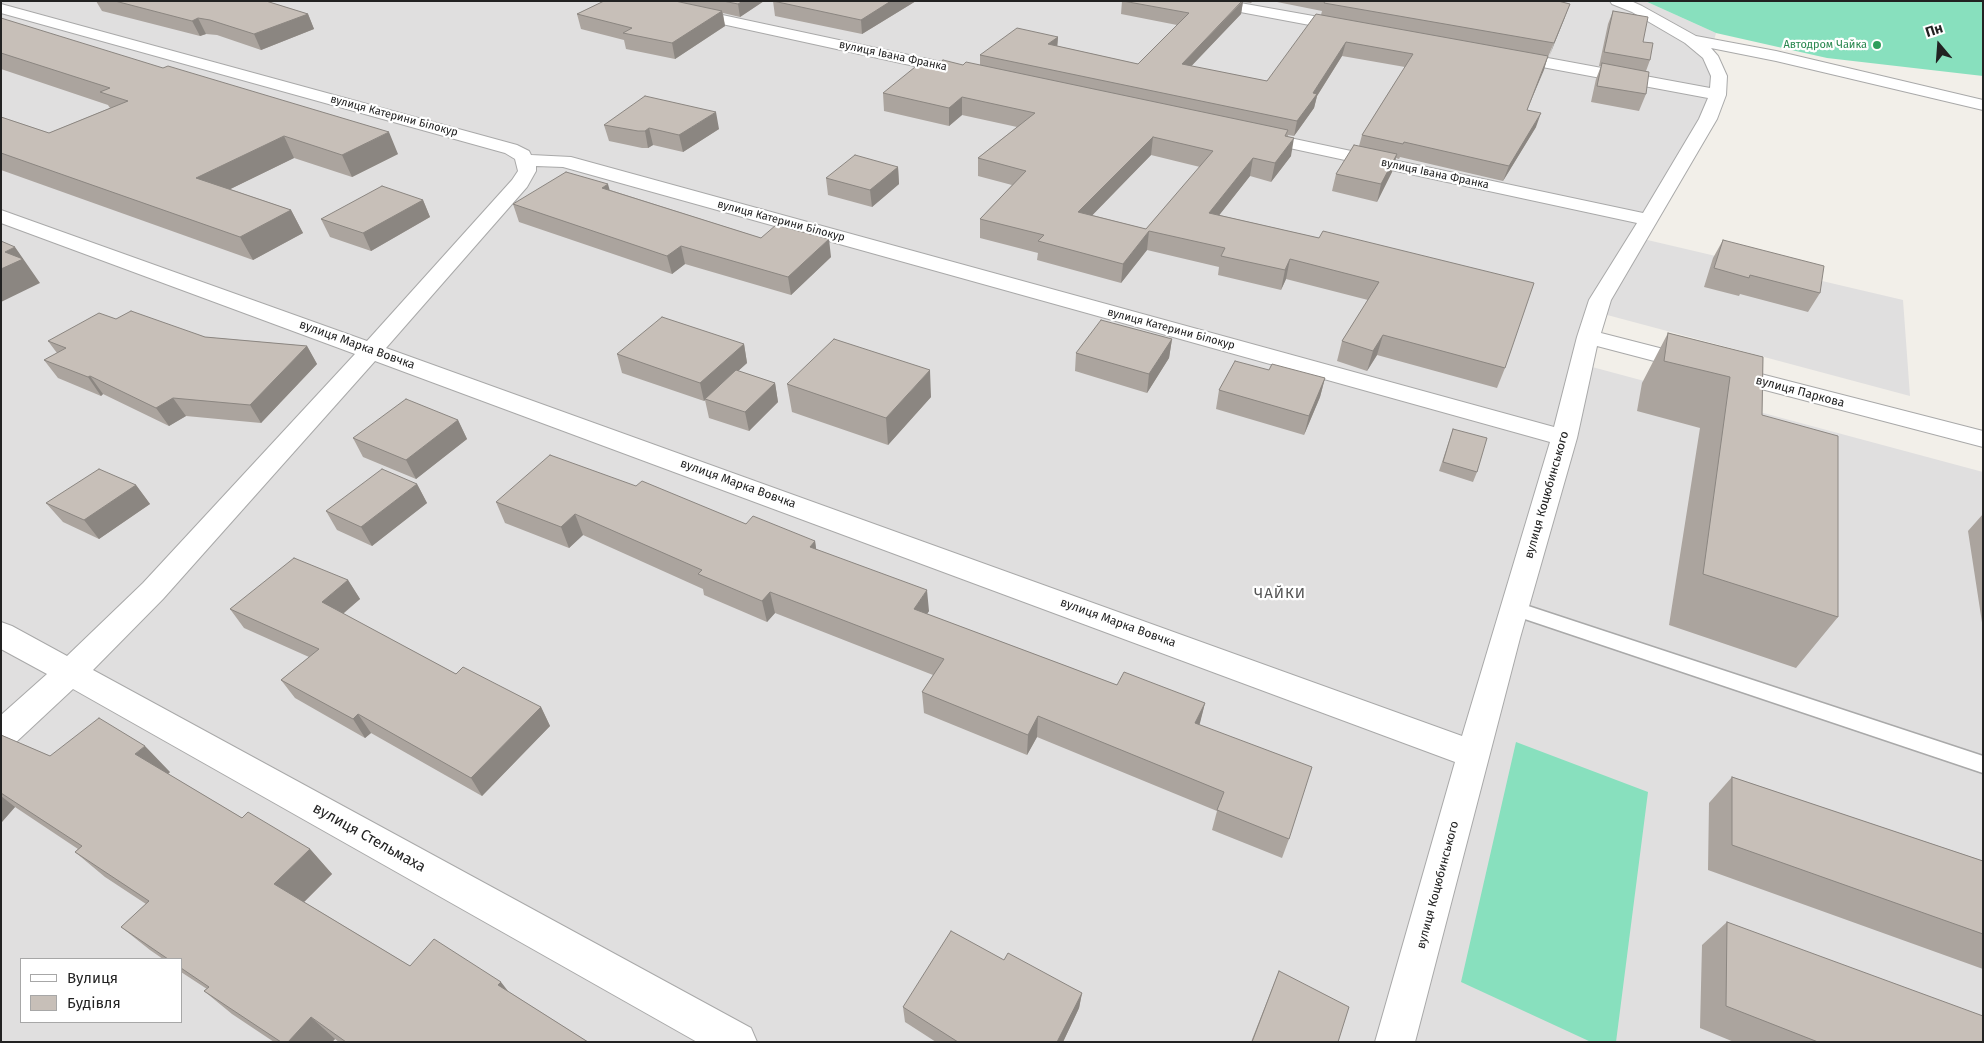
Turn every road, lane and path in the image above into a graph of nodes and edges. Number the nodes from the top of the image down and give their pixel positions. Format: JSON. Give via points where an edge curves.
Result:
{"nodes":[{"id":1,"x":635,"y":1,"type":"edge"},
{"id":2,"x":1203,"y":1,"type":"edge"},
{"id":3,"x":1627,"y":5,"type":"edge"},
{"id":4,"x":1,"y":8,"type":"edge"},
{"id":5,"x":1367,"y":30,"type":"edge"},
{"id":6,"x":1691,"y":40,"type":"junction"},
{"id":7,"x":1494,"y":53,"type":"edge"},
{"id":8,"x":986,"y":76,"type":"edge"},
{"id":9,"x":1718,"y":94,"type":"junction"},
{"id":10,"x":1983,"y":105,"type":"edge"},
{"id":11,"x":1239,"y":132,"type":"edge"},
{"id":12,"x":526,"y":161,"type":"junction"},
{"id":13,"x":1,"y":216,"type":"edge"},
{"id":14,"x":1649,"y":220,"type":"junction"},
{"id":15,"x":1588,"y":337,"type":"junction"},
{"id":16,"x":372,"y":350,"type":"junction"},
{"id":17,"x":1564,"y":438,"type":"junction"},
{"id":18,"x":1983,"y":439,"type":"edge"},
{"id":19,"x":1514,"y":608,"type":"junction"},
{"id":20,"x":1,"y":634,"type":"edge"},
{"id":21,"x":71,"y":672,"type":"junction"},
{"id":22,"x":1,"y":735,"type":"edge"},
{"id":23,"x":1473,"y":754,"type":"junction"},
{"id":24,"x":1983,"y":765,"type":"edge"},
{"id":25,"x":737,"y":1042,"type":"edge"},
{"id":26,"x":1395,"y":1042,"type":"edge"}],
"edges":[{"from":1,"to":8,"type":"street","name":"вулиця Івана Франка"},
{"from":2,"to":5,"type":"street"},
{"from":3,"to":6,"type":"street","name":"вулиця Коцюбинського"},
{"from":4,"to":12,"type":"street","name":"вулиця Катерини Білокур","via":[[511,149]]},
{"from":6,"to":9,"type":"street","name":"вулиця Коцюбинського","via":[[1710,56],[1720,76]]},
{"from":6,"to":10,"type":"street","via":[[1776,56]]},
{"from":7,"to":9,"type":"street"},
{"from":9,"to":14,"type":"street","name":"вулиця Коцюбинського","via":[[1708,119]]},
{"from":11,"to":14,"type":"street","name":"вулиця Івана Франка"},
{"from":12,"to":16,"type":"street","via":[[527,171],[520,183]]},
{"from":12,"to":17,"type":"street","name":"вулиця Катерини Білокур","via":[[564,161]]},
{"from":13,"to":16,"type":"street","name":"вулиця Марка Вовчка"},
{"from":14,"to":15,"type":"street","name":"вулиця Коцюбинського","via":[[1600,300]]},
{"from":15,"to":17,"type":"street","name":"вулиця Коцюбинського"},
{"from":15,"to":18,"type":"street","name":"вулиця Паркова"},
{"from":16,"to":21,"type":"street","via":[[153,591]]},
{"from":16,"to":23,"type":"street","name":"вулиця Марка Вовчка"},
{"from":17,"to":19,"type":"street","name":"вулиця Коцюбинського"},
{"from":19,"to":23,"type":"street","name":"вулиця Коцюбинського"},
{"from":19,"to":24,"type":"lane"},
{"from":20,"to":21,"type":"street","name":"вулиця Стельмаха"},
{"from":21,"to":22,"type":"street"},
{"from":21,"to":25,"type":"street","name":"вулиця Стельмаха"},
{"from":23,"to":26,"type":"street","name":"вулиця Коцюбинського"}]}
